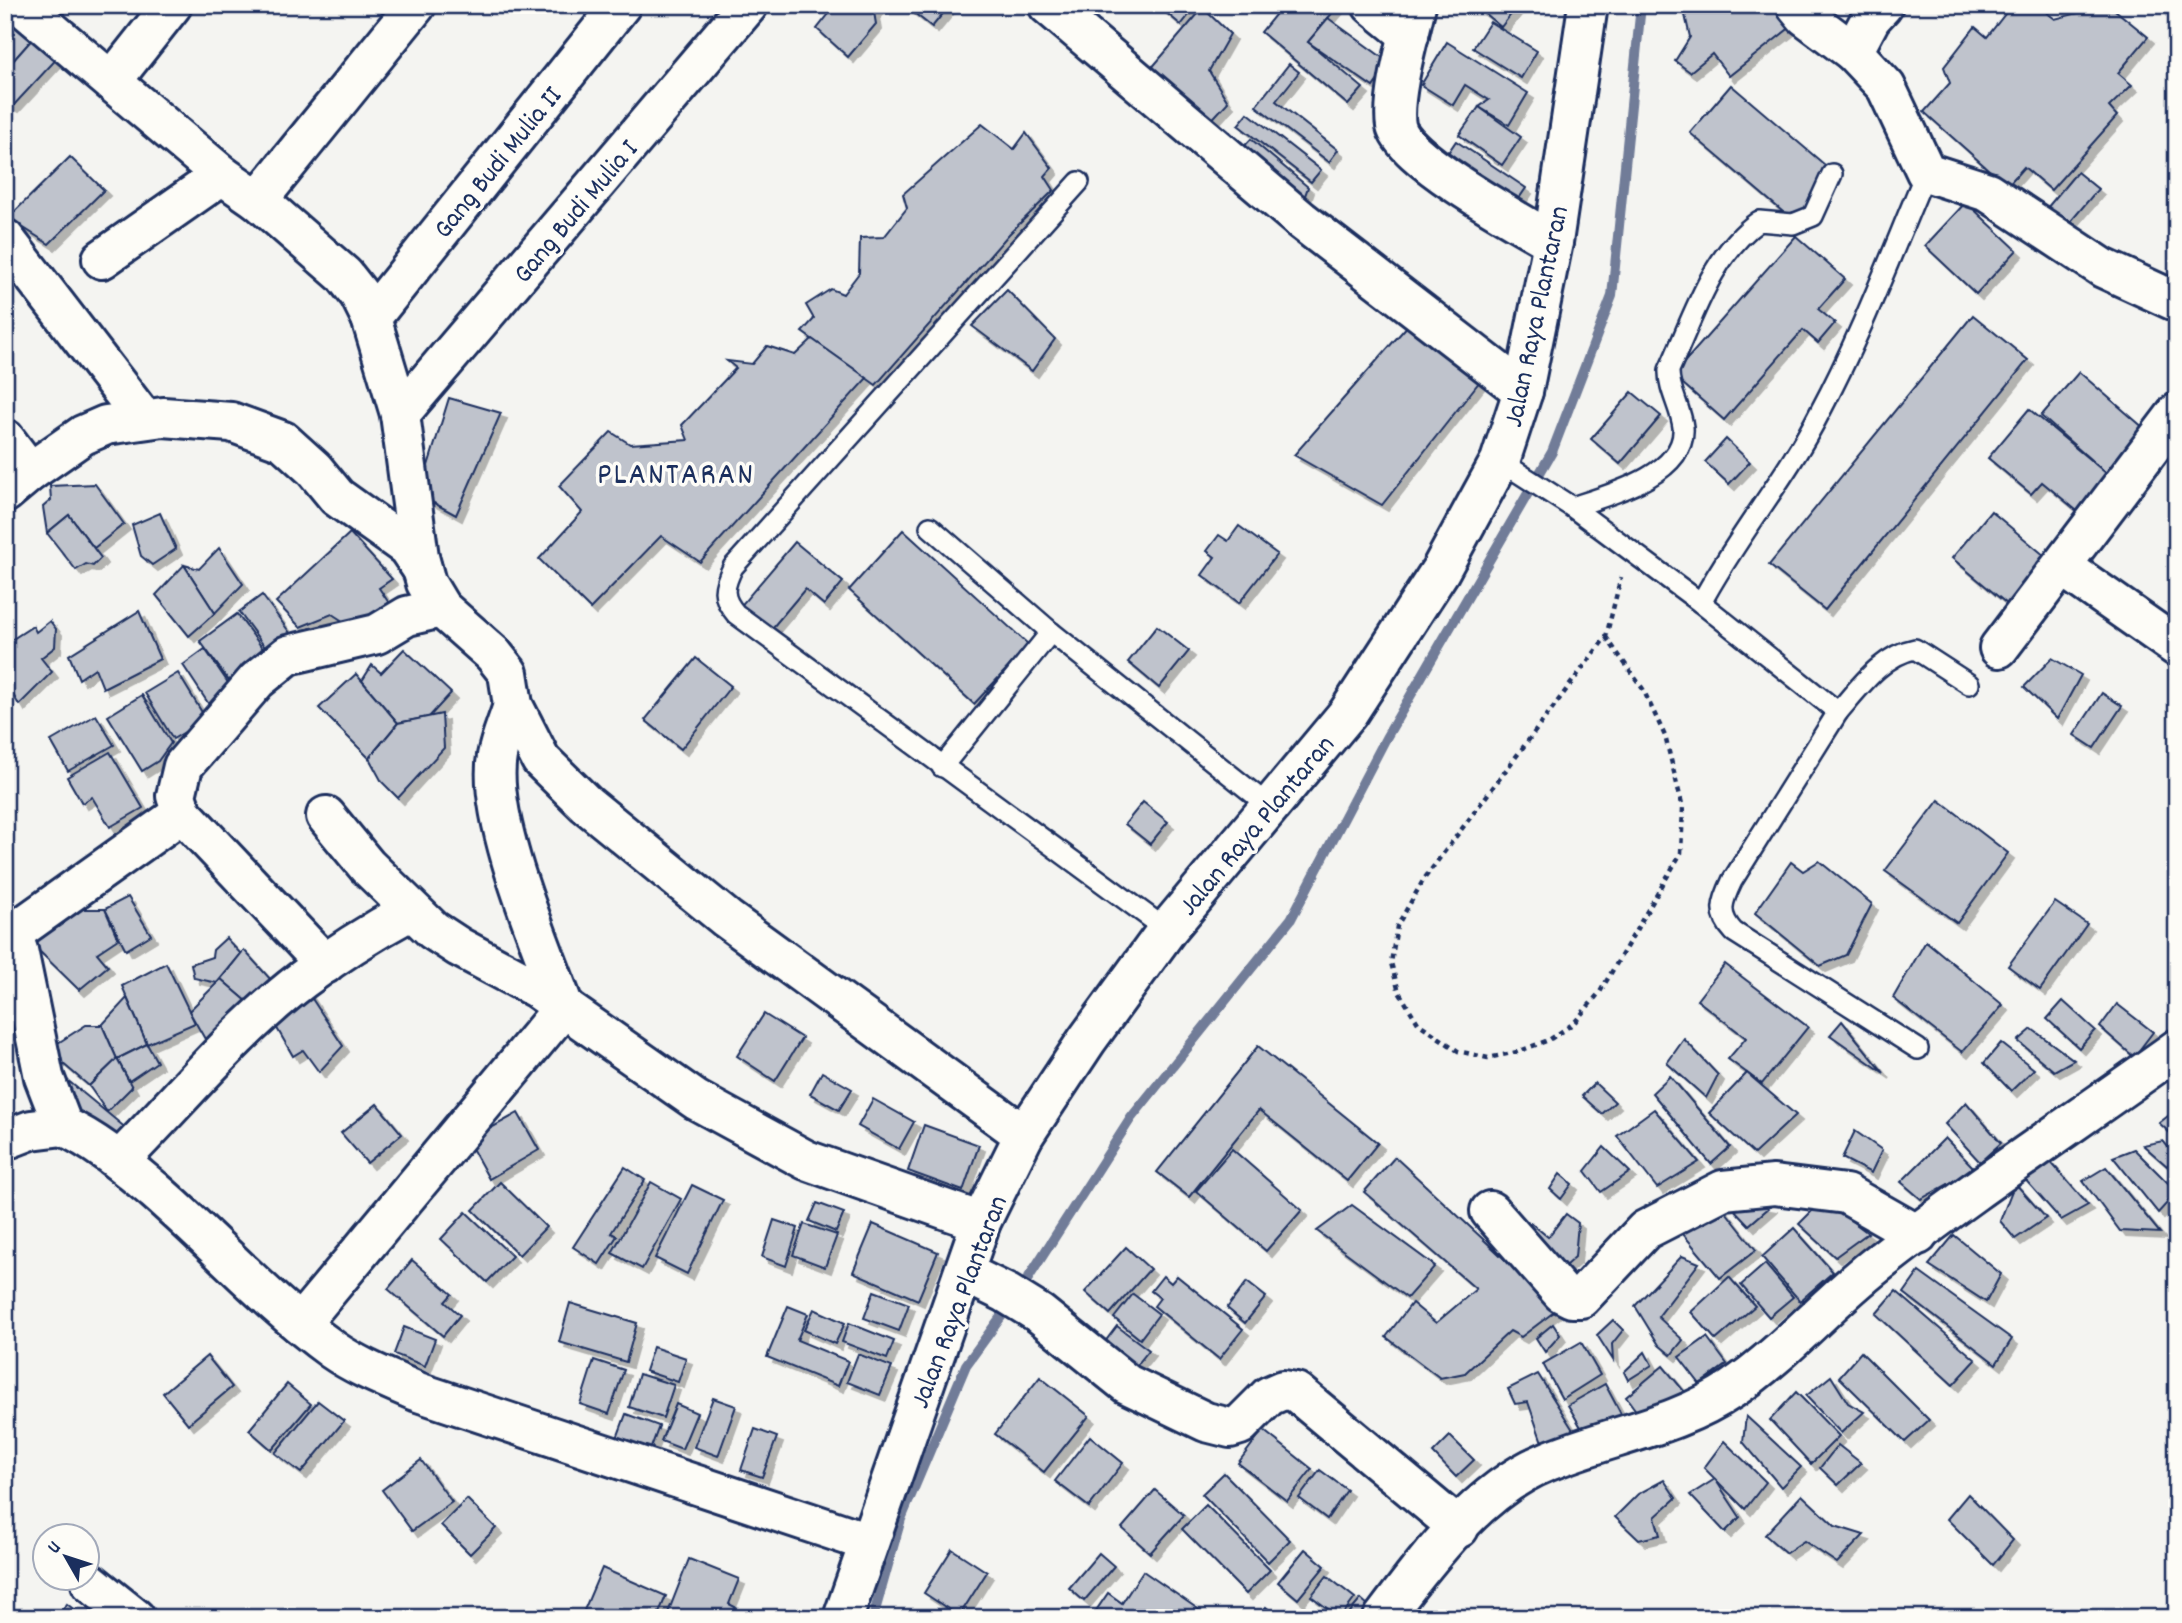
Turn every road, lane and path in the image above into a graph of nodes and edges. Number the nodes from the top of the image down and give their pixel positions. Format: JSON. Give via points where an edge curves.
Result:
{"nodes":[{"id":1,"x":21,"y":5,"type":"edge"},
{"id":2,"x":172,"y":5,"type":"edge"},
{"id":3,"x":416,"y":5,"type":"edge"},
{"id":4,"x":621,"y":5,"type":"edge"},
{"id":5,"x":748,"y":5,"type":"edge"},
{"id":6,"x":1048,"y":5,"type":"edge"},
{"id":7,"x":1373,"y":5,"type":"edge"},
{"id":8,"x":1588,"y":5,"type":"edge"},
{"id":9,"x":1796,"y":5,"type":"edge"},
{"id":10,"x":1883,"y":5,"type":"edge"},
{"id":11,"x":1413,"y":20,"type":"edge"},
{"id":12,"x":1853,"y":52,"type":"junction"},
{"id":13,"x":112,"y":81,"type":"junction"},
{"id":14,"x":1926,"y":172,"type":"junction"},
{"id":15,"x":222,"y":174,"type":"junction"},
{"id":16,"x":1832,"y":174,"type":"dead end"},
{"id":17,"x":1079,"y":182,"type":"dead end"},
{"id":18,"x":258,"y":200,"type":"junction"},
{"id":19,"x":5,"y":239,"type":"edge"},
{"id":20,"x":1553,"y":242,"type":"junction"},
{"id":21,"x":102,"y":259,"type":"dead end"},
{"id":22,"x":2177,"y":302,"type":"edge"},
{"id":23,"x":371,"y":318,"type":"junction"},
{"id":24,"x":1523,"y":391,"type":"junction"},
{"id":25,"x":2177,"y":413,"type":"edge"},
{"id":26,"x":400,"y":414,"type":"junction"},
{"id":27,"x":142,"y":418,"type":"junction"},
{"id":28,"x":5,"y":439,"type":"edge"},
{"id":29,"x":1513,"y":469,"type":"junction"},
{"id":30,"x":17,"y":483,"type":"edge"},
{"id":31,"x":1572,"y":507,"type":"junction"},
{"id":32,"x":930,"y":527,"type":"dead end"},
{"id":33,"x":1627,"y":548,"type":"junction"},
{"id":34,"x":2063,"y":567,"type":"junction"},
{"id":35,"x":422,"y":569,"type":"junction"},
{"id":36,"x":1701,"y":603,"type":"junction"},
{"id":37,"x":441,"y":608,"type":"junction"},
{"id":38,"x":1051,"y":632,"type":"junction"},
{"id":39,"x":1606,"y":637,"type":"junction"},
{"id":40,"x":2177,"y":647,"type":"edge"},
{"id":41,"x":1999,"y":648,"type":"dead end"},
{"id":42,"x":1969,"y":684,"type":"dead end"},
{"id":43,"x":513,"y":705,"type":"junction"},
{"id":44,"x":1838,"y":712,"type":"junction"},
{"id":45,"x":942,"y":767,"type":"junction"},
{"id":46,"x":1269,"y":806,"type":"junction"},
{"id":47,"x":182,"y":813,"type":"junction"},
{"id":48,"x":326,"y":816,"type":"dead end"},
{"id":49,"x":410,"y":911,"type":"junction"},
{"id":50,"x":1167,"y":930,"type":"junction"},
{"id":51,"x":5,"y":939,"type":"edge"},
{"id":52,"x":5,"y":946,"type":"edge"},
{"id":53,"x":325,"y":964,"type":"junction"},
{"id":54,"x":564,"y":1007,"type":"junction"},
{"id":55,"x":1918,"y":1049,"type":"dead end"},
{"id":56,"x":2177,"y":1049,"type":"edge"},
{"id":57,"x":63,"y":1126,"type":"junction"},
{"id":58,"x":1024,"y":1135,"type":"junction"},
{"id":59,"x":5,"y":1140,"type":"edge"},
{"id":60,"x":120,"y":1161,"type":"junction"},
{"id":61,"x":1490,"y":1210,"type":"dead end"},
{"id":62,"x":981,"y":1222,"type":"junction"},
{"id":63,"x":1918,"y":1236,"type":"junction"},
{"id":64,"x":965,"y":1273,"type":"junction"},
{"id":65,"x":300,"y":1324,"type":"junction"},
{"id":66,"x":1459,"y":1528,"type":"junction"},
{"id":67,"x":869,"y":1542,"type":"junction"},
{"id":68,"x":102,"y":1592,"type":"edge"},
{"id":69,"x":135,"y":1618,"type":"edge"},
{"id":70,"x":843,"y":1618,"type":"edge"},
{"id":71,"x":1383,"y":1618,"type":"edge"}],
"edges":[{"from":1,"to":13,"type":"street"},
{"from":2,"to":13,"type":"street"},
{"from":3,"to":18,"type":"street"},
{"from":4,"to":23,"type":"street","name":"Gang Budi Mulia II"},
{"from":5,"to":26,"type":"street","name":"Gang Budi Mulia I"},
{"from":6,"to":24,"type":"street","via":[[1301,220]]},
{"from":7,"to":11,"type":"street"},
{"from":8,"to":20,"type":"street","name":"Jalan Raya Plantaran"},
{"from":9,"to":12,"type":"street"},
{"from":10,"to":12,"type":"street"},
{"from":11,"to":20,"type":"street","via":[[1395,110],[1397,129],[1406,144],[1507,217]]},
{"from":12,"to":14,"type":"street","via":[[1886,87]]},
{"from":13,"to":15,"type":"street"},
{"from":14,"to":22,"type":"street","via":[[1988,192],[2103,268]]},
{"from":14,"to":36,"type":"lane","via":[[1852,349],[1819,415],[1720,566]]},
{"from":15,"to":18,"type":"street"},
{"from":15,"to":21,"type":"street"},
{"from":16,"to":31,"type":"lane","via":[[1813,216],[1793,224],[1759,221],[1747,229],[1712,273],[1670,370],[1683,426],[1679,451],[1630,488]]},
{"from":17,"to":45,"type":"lane","via":[[733,567],[723,586],[726,603],[736,614]]},
{"from":18,"to":23,"type":"street","via":[[344,275]]},
{"from":19,"to":27,"type":"street"},
{"from":20,"to":24,"type":"street","name":"Jalan Raya Plantaran"},
{"from":23,"to":26,"type":"street"},
{"from":24,"to":29,"type":"street","name":"Jalan Raya Plantaran"},
{"from":25,"to":34,"type":"street"},
{"from":26,"to":35,"type":"street"},
{"from":27,"to":30,"type":"street","via":[[83,435]]},
{"from":27,"to":35,"type":"street","via":[[231,422],[283,441],[355,512],[407,547]]},
{"from":28,"to":30,"type":"street"},
{"from":29,"to":31,"type":"lane"},
{"from":29,"to":46,"type":"street","name":"Jalan Raya Plantaran","via":[[1348,713]]},
{"from":31,"to":33,"type":"lane"},
{"from":32,"to":38,"type":"lane"},
{"from":33,"to":36,"type":"lane"},
{"from":33,"to":39,"type":"path"},
{"from":34,"to":40,"type":"street"},
{"from":34,"to":41,"type":"street"},
{"from":35,"to":37,"type":"street"},
{"from":36,"to":44,"type":"lane"},
{"from":37,"to":43,"type":"street","via":[[508,673]]},
{"from":37,"to":47,"type":"street","via":[[407,616],[377,634],[288,655],[242,695],[183,766],[176,796]]},
{"from":38,"to":45,"type":"lane"},
{"from":38,"to":46,"type":"lane"},
{"from":39,"to":39,"type":"path","via":[[1424,879],[1397,926],[1391,962],[1399,992],[1418,1023],[1458,1051],[1488,1058],[1517,1052],[1549,1040],[1574,1023],[1600,992],[1681,853],[1683,808],[1665,736],[1643,689]]},
{"from":42,"to":44,"type":"lane","via":[[1915,649],[1902,651],[1868,678]]},
{"from":43,"to":54,"type":"street","via":[[497,756],[501,819]]},
{"from":43,"to":58,"type":"street","via":[[541,760],[586,804],[727,919]]},
{"from":44,"to":55,"type":"lane","via":[[1732,881],[1721,903],[1723,920],[1734,932]]},
{"from":45,"to":50,"type":"lane"},
{"from":46,"to":50,"type":"street","name":"Jalan Raya Plantaran"},
{"from":47,"to":51,"type":"street"},
{"from":47,"to":53,"type":"street"},
{"from":48,"to":49,"type":"street"},
{"from":49,"to":53,"type":"street"},
{"from":49,"to":54,"type":"street","via":[[459,947]]},
{"from":50,"to":58,"type":"street","name":"Jalan Raya Plantaran"},
{"from":52,"to":57,"type":"street","via":[[18,950],[44,1077]]},
{"from":53,"to":60,"type":"street","via":[[271,1007]]},
{"from":54,"to":62,"type":"street","via":[[681,1091],[785,1151]]},
{"from":54,"to":65,"type":"street"},
{"from":56,"to":63,"type":"street"},
{"from":57,"to":59,"type":"street","via":[[31,1130]]},
{"from":57,"to":60,"type":"street"},
{"from":58,"to":62,"type":"street","name":"Jalan Raya Plantaran"},
{"from":60,"to":65,"type":"street"},
{"from":61,"to":63,"type":"street","via":[[1562,1293],[1572,1298],[1581,1298],[1645,1230],[1723,1191],[1774,1185],[1846,1194]]},
{"from":62,"to":64,"type":"street","name":"Jalan Raya Plantaran"},
{"from":63,"to":66,"type":"street","via":[[1875,1266],[1765,1366],[1709,1404],[1544,1462],[1493,1495]]},
{"from":64,"to":66,"type":"street","via":[[1040,1314],[1127,1384],[1206,1422],[1230,1428],[1240,1425],[1269,1396],[1283,1390],[1296,1392]]},
{"from":64,"to":67,"type":"street","name":"Jalan Raya Plantaran"},
{"from":65,"to":67,"type":"street","via":[[361,1367],[418,1392]]},
{"from":66,"to":71,"type":"street"},
{"from":67,"to":70,"type":"street","name":"Jalan Raya Plantaran"},
{"from":68,"to":69,"type":"street"}]}
